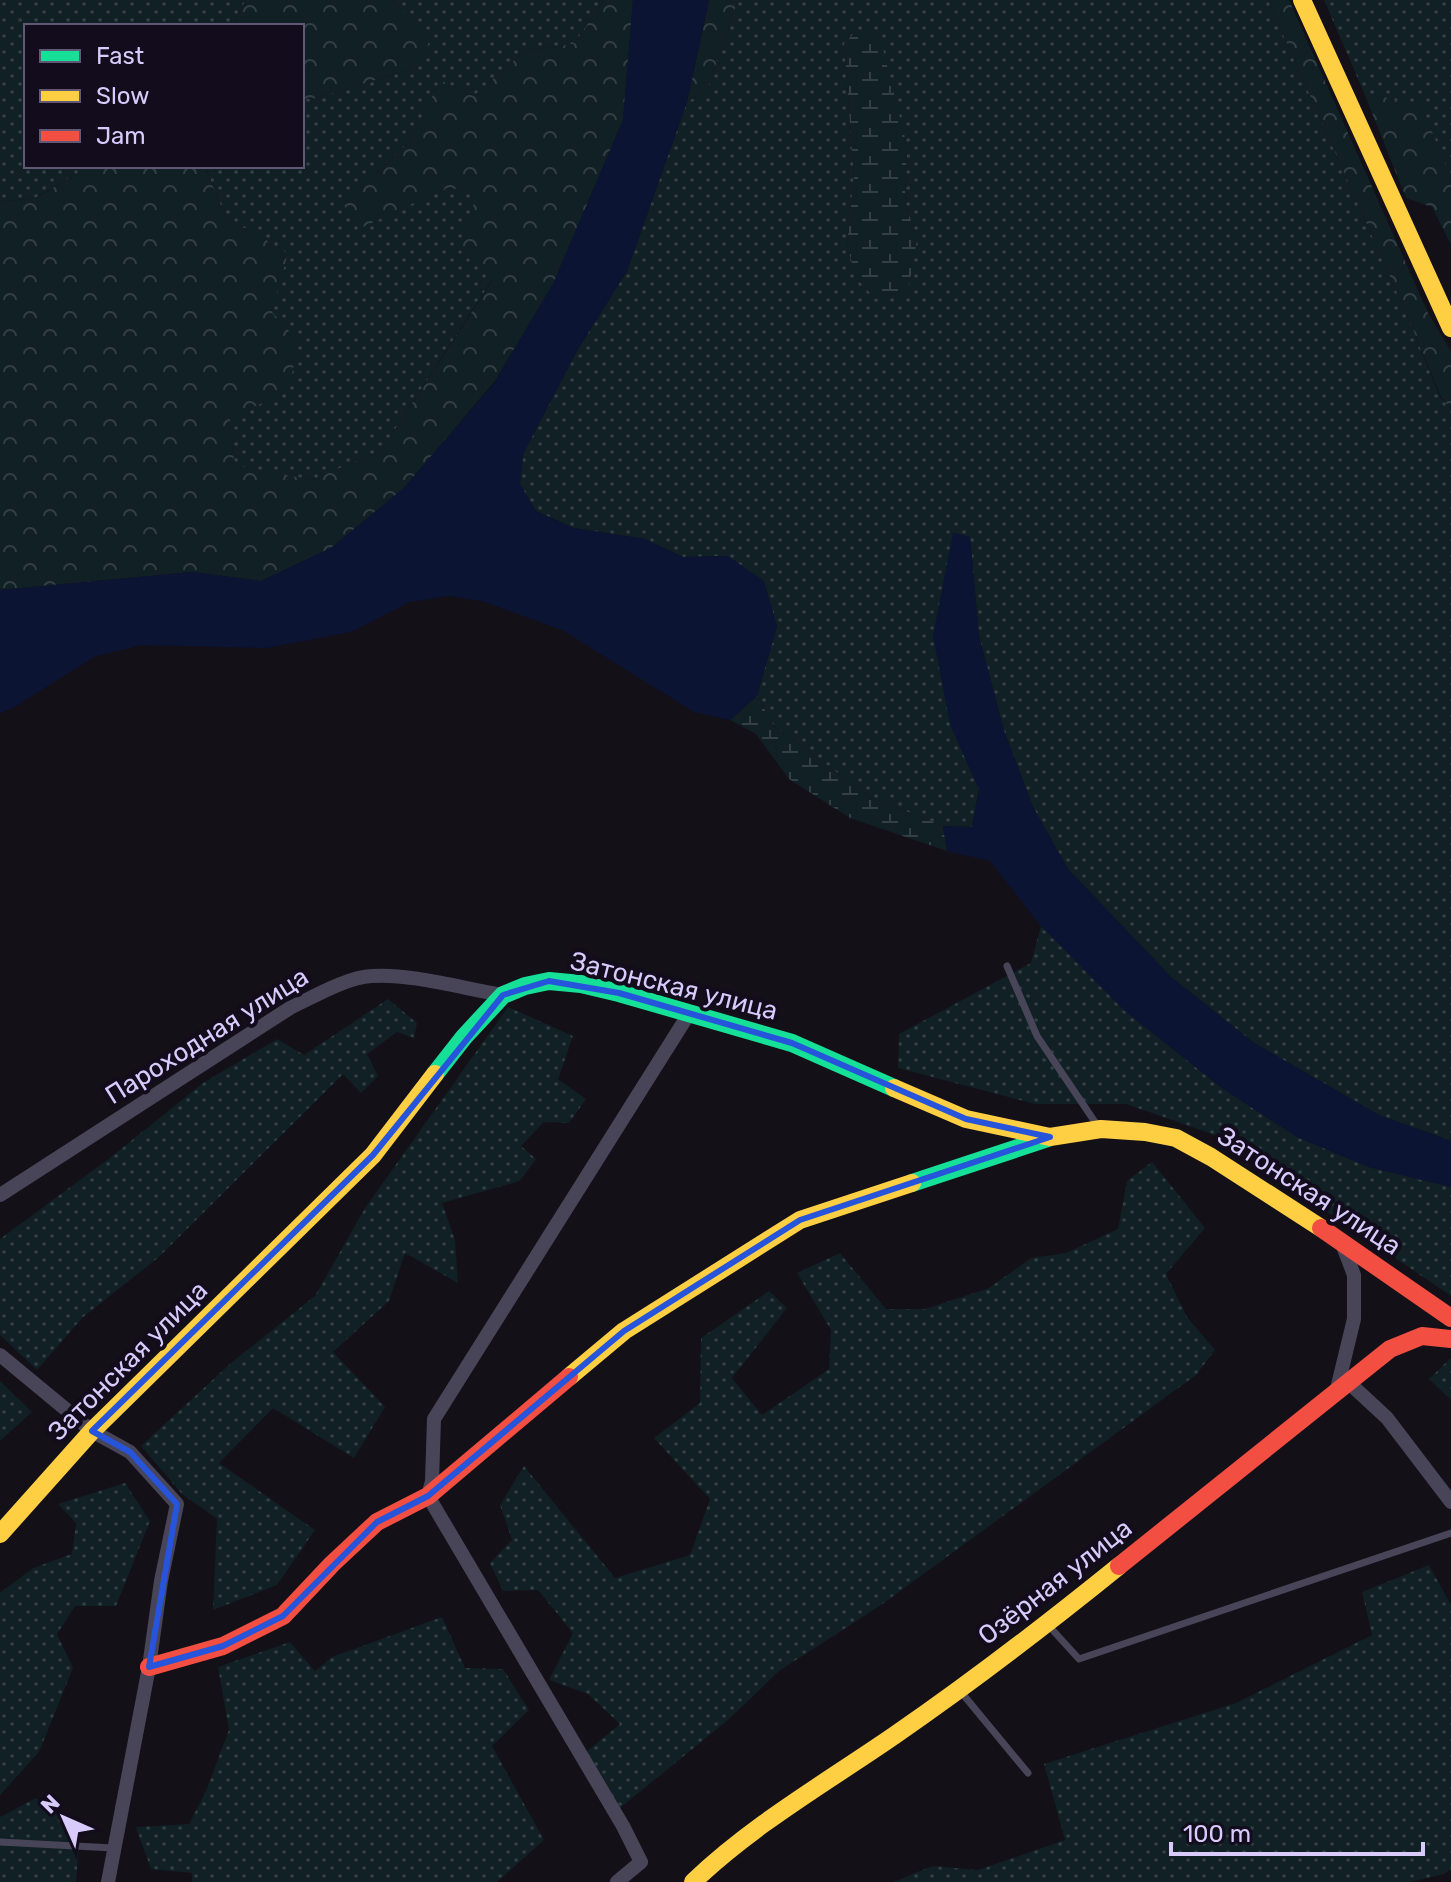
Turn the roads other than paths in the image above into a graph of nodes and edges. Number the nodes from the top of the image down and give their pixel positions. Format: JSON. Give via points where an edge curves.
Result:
{"nodes":[{"id":1,"x":1302,"y":0,"type":"edge"},
{"id":2,"x":1451,"y":328,"type":"edge"},
{"id":3,"x":1007,"y":966,"type":"dead end"},
{"id":4,"x":503,"y":995,"type":"junction"},
{"id":5,"x":690,"y":1012,"type":"junction"},
{"id":6,"x":1101,"y":1129,"type":"junction"},
{"id":7,"x":1050,"y":1137,"type":"junction"},
{"id":8,"x":0,"y":1195,"type":"edge"},
{"id":9,"x":1341,"y":1241,"type":"junction"},
{"id":10,"x":1451,"y":1318,"type":"edge"},
{"id":11,"x":1451,"y":1339,"type":"edge"},
{"id":12,"x":0,"y":1355,"type":"edge"},
{"id":13,"x":1342,"y":1385,"type":"junction"},
{"id":14,"x":92,"y":1431,"type":"junction"},
{"id":15,"x":428,"y":1496,"type":"junction"},
{"id":16,"x":1451,"y":1502,"type":"edge"},
{"id":17,"x":1451,"y":1533,"type":"edge"},
{"id":18,"x":0,"y":1534,"type":"edge"},
{"id":19,"x":1047,"y":1624,"type":"junction"},
{"id":20,"x":149,"y":1667,"type":"junction"},
{"id":21,"x":960,"y":1690,"type":"junction"},
{"id":22,"x":1028,"y":1773,"type":"dead end"},
{"id":23,"x":0,"y":1842,"type":"edge"},
{"id":24,"x":113,"y":1848,"type":"junction"},
{"id":25,"x":108,"y":1882,"type":"edge"},
{"id":26,"x":617,"y":1882,"type":"edge"},
{"id":27,"x":693,"y":1882,"type":"edge"}],
"edges":[{"from":1,"to":2,"type":"street"},
{"from":3,"to":6,"type":"lane","via":[[1037,1036]]},
{"from":4,"to":5,"type":"street","name":"Затонская улица","via":[[549,981]]},
{"from":4,"to":8,"type":"street","name":"Пароходная улица","via":[[371,976],[330,989],[290,1008]]},
{"from":4,"to":14,"type":"street","name":"Затонская улица","via":[[373,1155]]},
{"from":5,"to":7,"type":"street","name":"Затонская улица","via":[[792,1043],[966,1119]]},
{"from":5,"to":15,"type":"street","via":[[434,1419]]},
{"from":6,"to":7,"type":"street","name":"Затонская улица"},
{"from":6,"to":9,"type":"street","name":"Затонская улица","via":[[1176,1138]]},
{"from":7,"to":15,"type":"street","via":[[800,1220],[624,1331]]},
{"from":9,"to":10,"type":"street","name":"Затонская улица"},
{"from":9,"to":13,"type":"street","via":[[1354,1275],[1354,1319]]},
{"from":11,"to":13,"type":"street","name":"Озёрная улица","via":[[1422,1336],[1390,1349]]},
{"from":12,"to":14,"type":"street"},
{"from":13,"to":16,"type":"street","via":[[1387,1418]]},
{"from":13,"to":19,"type":"street","name":"Озёрная улица"},
{"from":14,"to":18,"type":"street","name":"Затонская улица"},
{"from":14,"to":20,"type":"street","via":[[130,1452],[177,1504]]},
{"from":15,"to":20,"type":"street","via":[[377,1522],[283,1616],[223,1646]]},
{"from":15,"to":26,"type":"street","via":[[641,1862]]},
{"from":17,"to":19,"type":"lane","via":[[1079,1659]]},
{"from":19,"to":21,"type":"street","name":"Озёрная улица"},
{"from":20,"to":24,"type":"street"},
{"from":21,"to":22,"type":"lane"},
{"from":21,"to":27,"type":"street","name":"Озёрная улица","via":[[722,1854]]},
{"from":23,"to":24,"type":"lane"},
{"from":24,"to":25,"type":"street"}]}
